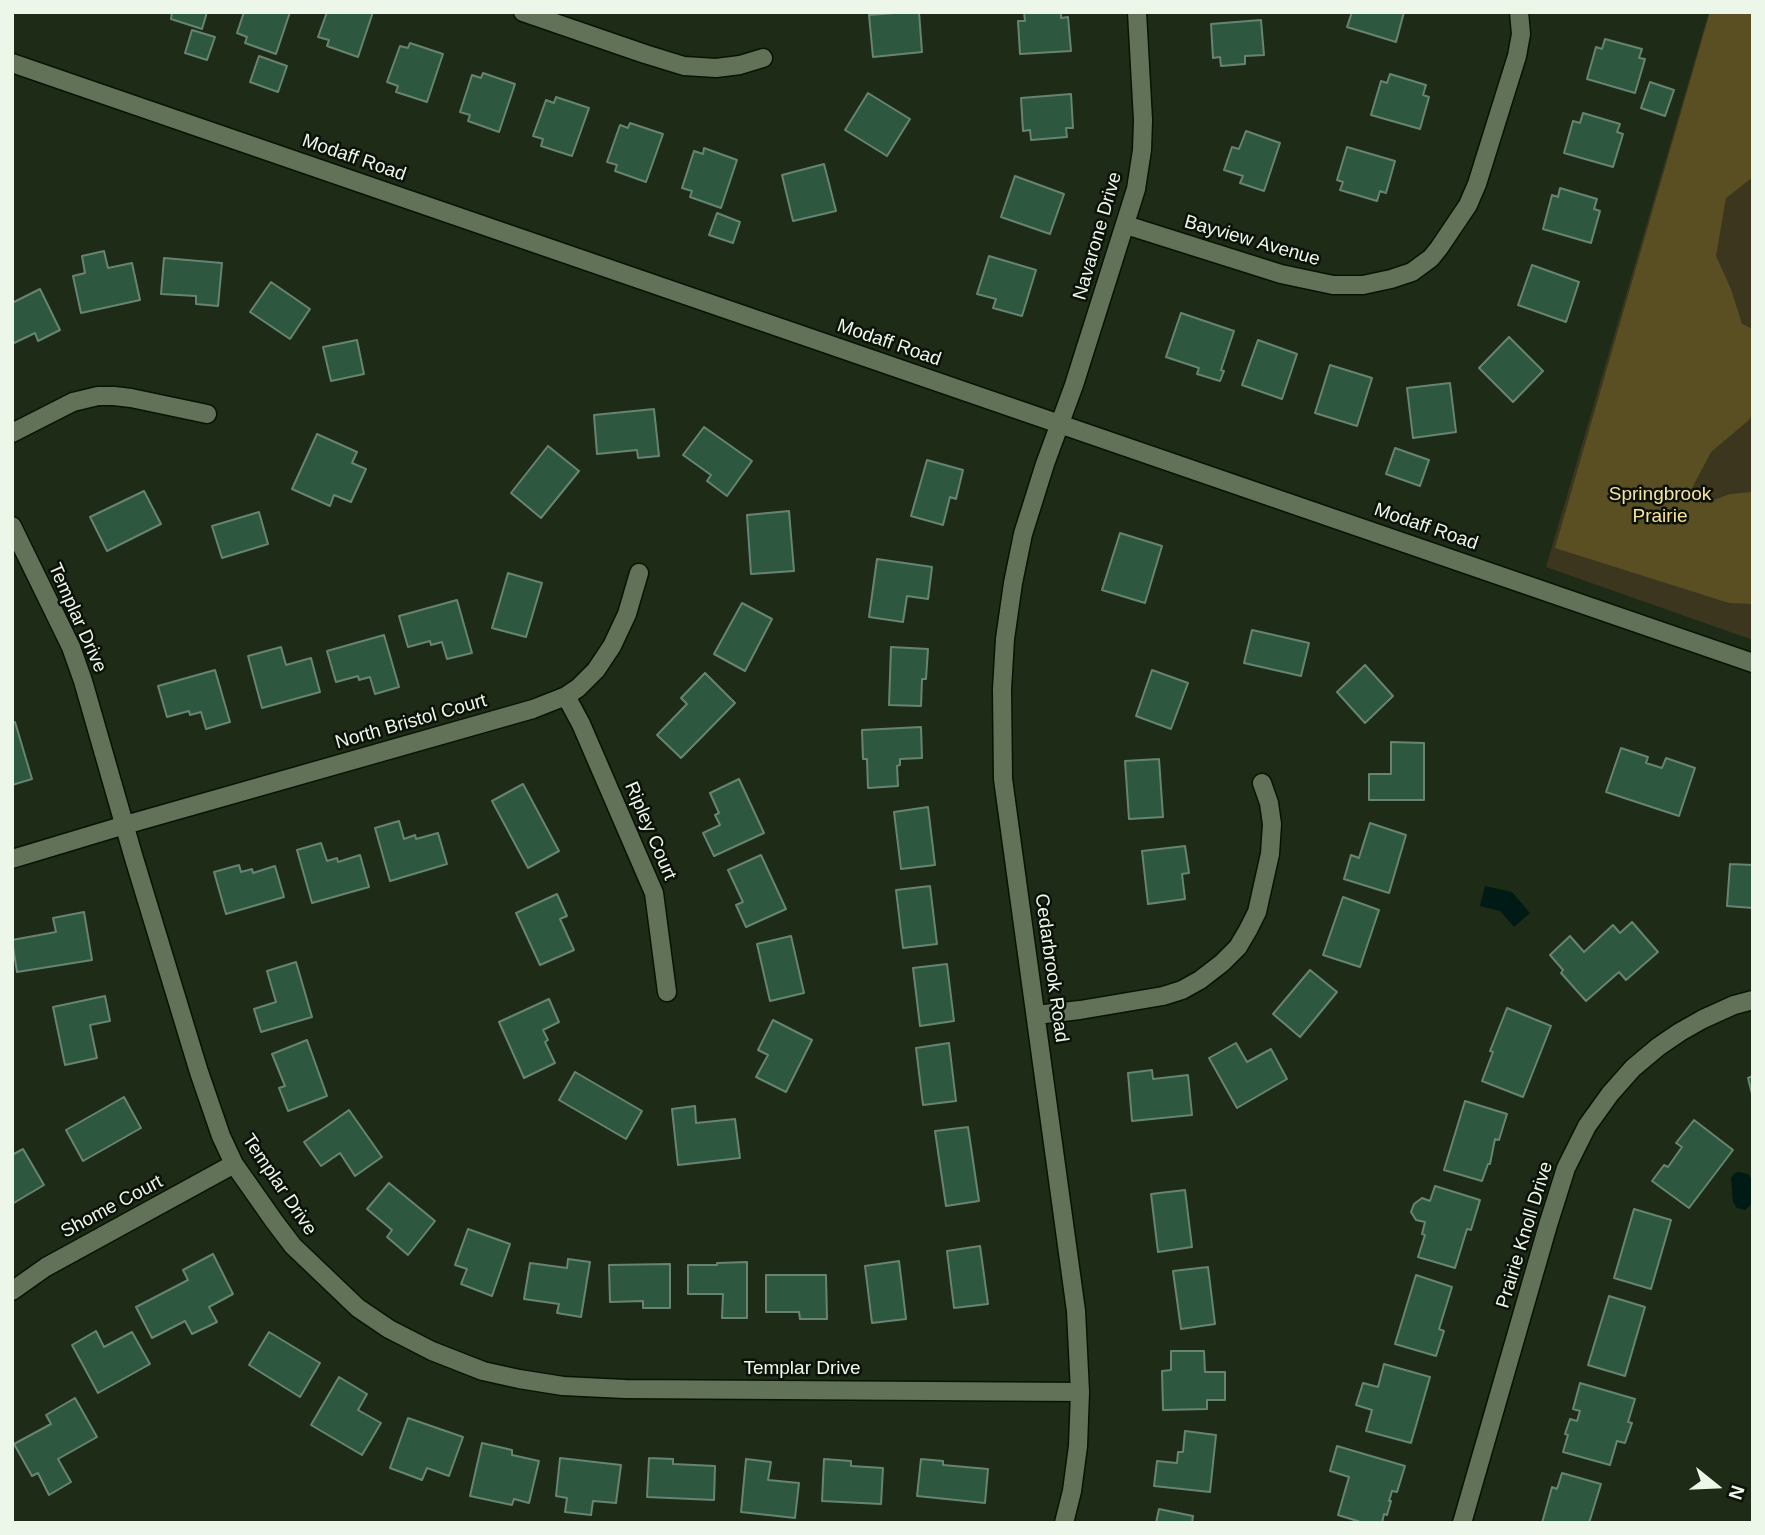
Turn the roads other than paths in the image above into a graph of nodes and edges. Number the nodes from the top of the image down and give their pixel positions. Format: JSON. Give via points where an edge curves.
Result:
{"nodes":[{"id":1,"x":523,"y":12,"type":"edge"},
{"id":2,"x":1137,"y":12,"type":"edge"},
{"id":3,"x":1520,"y":12,"type":"edge"},
{"id":4,"x":763,"y":58,"type":"dead end"},
{"id":5,"x":12,"y":63,"type":"edge"},
{"id":6,"x":1126,"y":225,"type":"junction"},
{"id":7,"x":207,"y":414,"type":"dead end"},
{"id":8,"x":1059,"y":424,"type":"junction"},
{"id":9,"x":12,"y":433,"type":"edge"},
{"id":10,"x":12,"y":526,"type":"edge"},
{"id":11,"x":639,"y":573,"type":"dead end"},
{"id":12,"x":1753,"y":663,"type":"edge"},
{"id":13,"x":566,"y":696,"type":"junction"},
{"id":14,"x":1262,"y":783,"type":"dead end"},
{"id":15,"x":125,"y":825,"type":"junction"},
{"id":16,"x":12,"y":859,"type":"edge"},
{"id":17,"x":667,"y":992,"type":"dead end"},
{"id":18,"x":1753,"y":1000,"type":"edge"},
{"id":19,"x":1037,"y":1015,"type":"junction"},
{"id":20,"x":234,"y":1164,"type":"junction"},
{"id":21,"x":12,"y":1292,"type":"edge"},
{"id":22,"x":1080,"y":1392,"type":"junction"},
{"id":23,"x":1064,"y":1523,"type":"edge"},
{"id":24,"x":1462,"y":1523,"type":"edge"}],
"edges":[{"from":1,"to":4,"type":"street","via":[[684,66],[716,68]]},
{"from":2,"to":6,"type":"street","name":"Navarone Drive","via":[[1142,150]]},
{"from":3,"to":6,"type":"street","name":"Bayview Avenue","via":[[1517,56],[1477,184],[1440,248],[1412,272],[1363,285],[1333,285],[1281,274]]},
{"from":5,"to":8,"type":"street","name":"Modaff Road"},
{"from":6,"to":8,"type":"street","name":"Navarone Drive"},
{"from":7,"to":9,"type":"street","via":[[98,396],[73,402]]},
{"from":8,"to":12,"type":"street","name":"Modaff Road"},
{"from":8,"to":19,"type":"street","name":"Cedarbrook Road","via":[[1023,534],[1002,690],[1003,779]]},
{"from":10,"to":15,"type":"street","name":"Templar Drive","via":[[71,647]]},
{"from":11,"to":13,"type":"street","name":"North Bristol Court","via":[[612,646],[596,670]]},
{"from":13,"to":15,"type":"street","name":"North Bristol Court"},
{"from":13,"to":17,"type":"street","name":"Ripley Court","via":[[654,894]]},
{"from":14,"to":19,"type":"street","via":[[1272,824],[1270,854],[1256,912],[1222,964],[1182,990],[1163,996]]},
{"from":15,"to":16,"type":"street","name":"North Bristol Court"},
{"from":15,"to":20,"type":"street","name":"Templar Drive","via":[[199,1072]]},
{"from":18,"to":24,"type":"street","name":"Prairie Knoll Drive","via":[[1703,1019],[1658,1047],[1633,1068],[1587,1126],[1566,1168],[1548,1225]]},
{"from":19,"to":22,"type":"street","name":"Cedarbrook Road","via":[[1076,1311]]},
{"from":20,"to":21,"type":"street","name":"Shome Court","via":[[46,1266]]},
{"from":20,"to":22,"type":"street","name":"Templar Drive","via":[[293,1246],[358,1308],[432,1351],[483,1371],[563,1386],[625,1389]]},
{"from":22,"to":23,"type":"street","name":"Cedarbrook Road","via":[[1078,1446]]}]}
